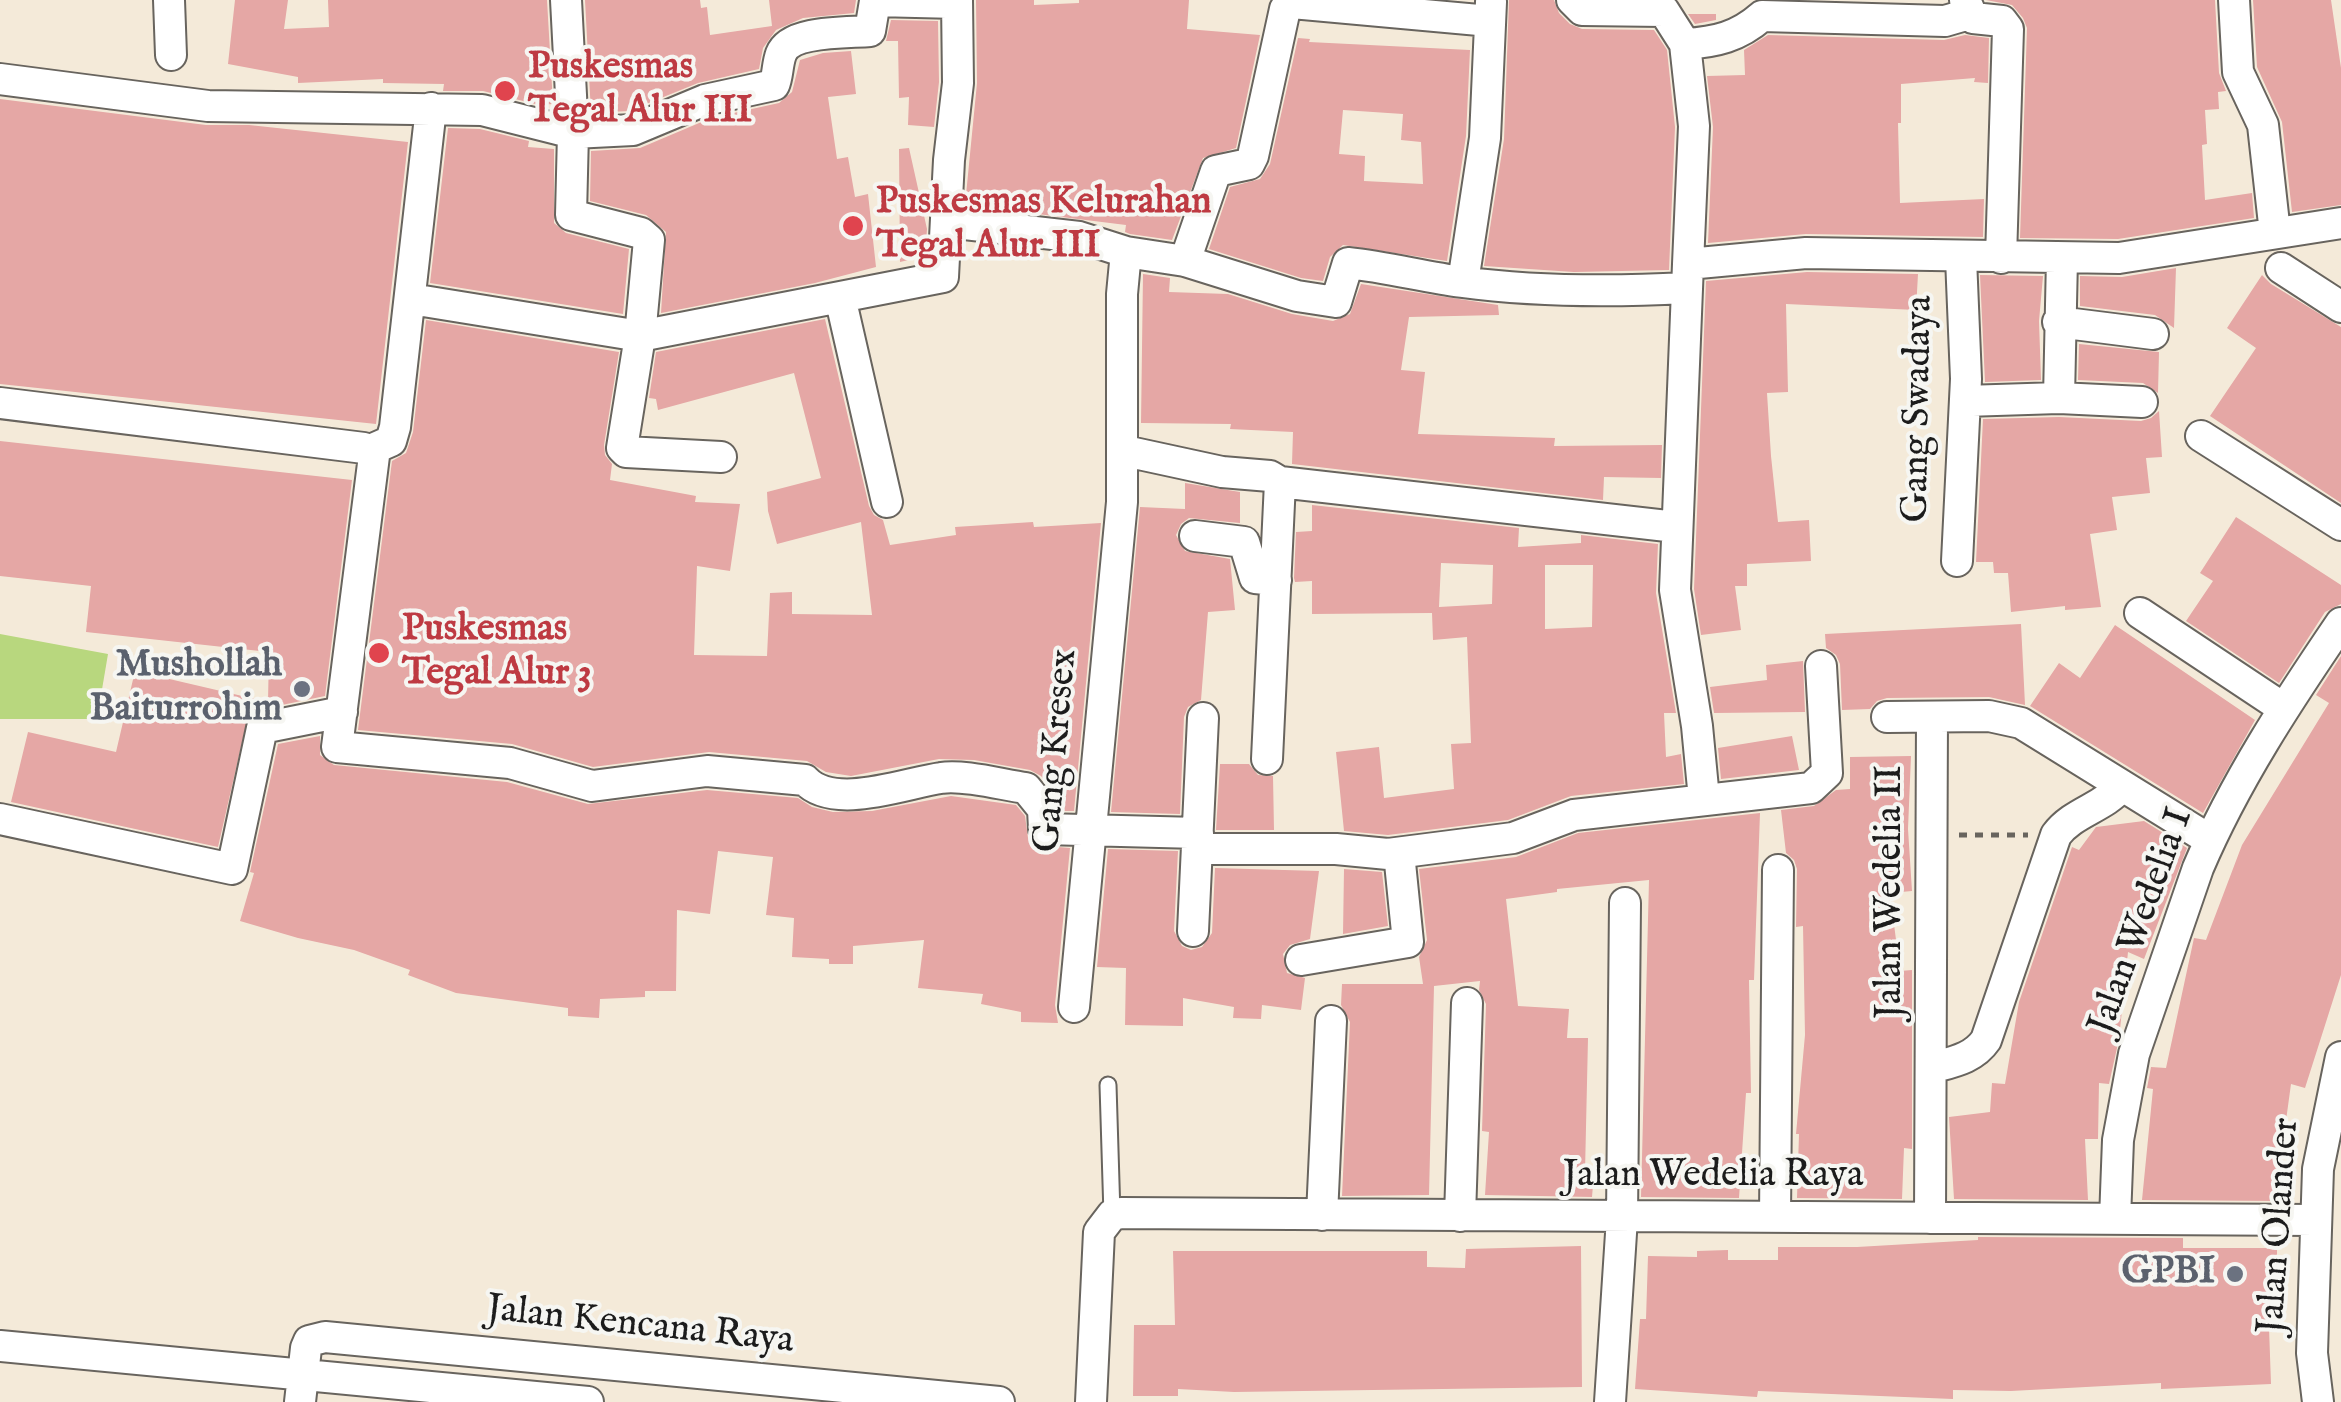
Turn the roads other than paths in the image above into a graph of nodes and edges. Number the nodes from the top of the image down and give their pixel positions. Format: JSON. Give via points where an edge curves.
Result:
{"nodes":[{"id":1,"x":170,"y":0,"type":"edge"},
{"id":2,"x":566,"y":0,"type":"edge"},
{"id":3,"x":1572,"y":0,"type":"edge"},
{"id":4,"x":2234,"y":0,"type":"edge"},
{"id":5,"x":957,"y":1,"type":"edge"},
{"id":6,"x":1967,"y":7,"type":"edge"},
{"id":7,"x":1795,"y":9,"type":"edge"},
{"id":8,"x":1490,"y":10,"type":"edge"},
{"id":9,"x":1684,"y":44,"type":"junction"},
{"id":10,"x":171,"y":55,"type":"dead end"},
{"id":11,"x":0,"y":79,"type":"edge"},
{"id":12,"x":431,"y":108,"type":"junction"},
{"id":13,"x":573,"y":133,"type":"junction"},
{"id":14,"x":948,"y":222,"type":"junction"},
{"id":15,"x":2341,"y":223,"type":"edge"},
{"id":16,"x":2263,"y":235,"type":"junction"},
{"id":17,"x":1126,"y":252,"type":"junction"},
{"id":18,"x":1961,"y":258,"type":"junction"},
{"id":19,"x":2001,"y":258,"type":"junction"},
{"id":20,"x":2062,"y":258,"type":"junction"},
{"id":21,"x":1185,"y":260,"type":"junction"},
{"id":22,"x":2280,"y":268,"type":"dead end"},
{"id":23,"x":1687,"y":276,"type":"junction"},
{"id":24,"x":1463,"y":282,"type":"junction"},
{"id":25,"x":840,"y":297,"type":"junction"},
{"id":26,"x":410,"y":299,"type":"junction"},
{"id":27,"x":2341,"y":307,"type":"edge"},
{"id":28,"x":2058,"y":322,"type":"junction"},
{"id":29,"x":2154,"y":334,"type":"dead end"},
{"id":30,"x":640,"y":336,"type":"junction"},
{"id":31,"x":2059,"y":398,"type":"junction"},
{"id":32,"x":1965,"y":401,"type":"junction"},
{"id":33,"x":2142,"y":402,"type":"dead end"},
{"id":34,"x":0,"y":403,"type":"edge"},
{"id":35,"x":2202,"y":436,"type":"dead end"},
{"id":36,"x":364,"y":448,"type":"dead end"},
{"id":37,"x":1124,"y":452,"type":"junction"},
{"id":38,"x":721,"y":458,"type":"dead end"},
{"id":39,"x":1280,"y":482,"type":"junction"},
{"id":40,"x":887,"y":502,"type":"dead end"},
{"id":41,"x":2341,"y":525,"type":"edge"},
{"id":42,"x":1676,"y":527,"type":"junction"},
{"id":43,"x":1195,"y":536,"type":"dead end"},
{"id":44,"x":1957,"y":561,"type":"dead end"},
{"id":45,"x":1276,"y":580,"type":"junction"},
{"id":46,"x":2140,"y":613,"type":"dead end"},
{"id":47,"x":2341,"y":623,"type":"edge"},
{"id":48,"x":1821,"y":666,"type":"dead end"},
{"id":49,"x":2283,"y":708,"type":"junction"},
{"id":50,"x":342,"y":712,"type":"junction"},
{"id":51,"x":1887,"y":717,"type":"dead end"},
{"id":52,"x":1932,"y":717,"type":"junction"},
{"id":53,"x":1203,"y":718,"type":"dead end"},
{"id":54,"x":1268,"y":758,"type":"dead end"},
{"id":55,"x":2122,"y":786,"type":"junction"},
{"id":56,"x":1704,"y":799,"type":"junction"},
{"id":57,"x":0,"y":819,"type":"edge"},
{"id":58,"x":1091,"y":829,"type":"junction"},
{"id":59,"x":2210,"y":840,"type":"junction"},
{"id":60,"x":1198,"y":841,"type":"junction"},
{"id":61,"x":1399,"y":853,"type":"junction"},
{"id":62,"x":1778,"y":870,"type":"dead end"},
{"id":63,"x":1625,"y":903,"type":"dead end"},
{"id":64,"x":1193,"y":931,"type":"dead end"},
{"id":65,"x":1301,"y":960,"type":"dead end"},
{"id":66,"x":1467,"y":1003,"type":"dead end"},
{"id":67,"x":1074,"y":1007,"type":"dead end"},
{"id":68,"x":1332,"y":1020,"type":"dead end"},
{"id":69,"x":2341,"y":1057,"type":"edge"},
{"id":70,"x":1931,"y":1068,"type":"junction"},
{"id":71,"x":1108,"y":1085,"type":"dead end"},
{"id":72,"x":1112,"y":1215,"type":"junction"},
{"id":73,"x":1322,"y":1216,"type":"junction"},
{"id":74,"x":1460,"y":1216,"type":"junction"},
{"id":75,"x":1776,"y":1216,"type":"junction"},
{"id":76,"x":1622,"y":1218,"type":"junction"},
{"id":77,"x":1930,"y":1218,"type":"junction"},
{"id":78,"x":2115,"y":1219,"type":"junction"},
{"id":79,"x":2315,"y":1220,"type":"junction"},
{"id":80,"x":0,"y":1346,"type":"edge"},
{"id":81,"x":301,"y":1389,"type":"edge"},
{"id":82,"x":588,"y":1402,"type":"edge"},
{"id":83,"x":999,"y":1402,"type":"edge"},
{"id":84,"x":1091,"y":1402,"type":"edge"},
{"id":85,"x":1610,"y":1402,"type":"edge"},
{"id":86,"x":2318,"y":1402,"type":"edge"}],
"edges":[{"from":1,"to":10,"type":"street"},
{"from":2,"to":13,"type":"street"},
{"from":3,"to":9,"type":"street","via":[[1582,10],[1664,10]]},
{"from":4,"to":16,"type":"street","via":[[2238,72],[2263,124]]},
{"from":5,"to":13,"type":"street","via":[[876,1],[870,31],[790,42],[774,86],[706,100],[633,130]]},
{"from":5,"to":14,"type":"street"},
{"from":6,"to":7,"type":"street","via":[[1944,22]]},
{"from":6,"to":19,"type":"street","via":[[1973,18],[2002,21],[2008,29]]},
{"from":7,"to":9,"type":"street","via":[[1762,16],[1718,42]]},
{"from":8,"to":21,"type":"street","via":[[1292,4],[1285,9],[1253,156],[1249,164],[1216,171]]},
{"from":8,"to":24,"type":"street","via":[[1485,138]]},
{"from":9,"to":23,"type":"street","via":[[1694,126]]},
{"from":11,"to":12,"type":"street","via":[[208,106]]},
{"from":12,"to":13,"type":"street","via":[[482,110]]},
{"from":12,"to":26,"type":"street"},
{"from":13,"to":30,"type":"street","via":[[570,215],[649,238]]},
{"from":14,"to":17,"type":"street","via":[[1079,237]]},
{"from":14,"to":25,"type":"street","via":[[944,277]]},
{"from":15,"to":16,"type":"street"},
{"from":16,"to":20,"type":"street","via":[[2118,258]]},
{"from":17,"to":21,"type":"street"},
{"from":17,"to":37,"type":"street","name":"Gang Kresex"},
{"from":18,"to":19,"type":"street"},
{"from":18,"to":23,"type":"street","via":[[1806,253]]},
{"from":18,"to":32,"type":"street","name":"Gang Swadaya"},
{"from":19,"to":20,"type":"street"},
{"from":20,"to":28,"type":"street"},
{"from":21,"to":24,"type":"street","via":[[1336,302],[1348,263]]},
{"from":22,"to":27,"type":"street"},
{"from":23,"to":24,"type":"street","via":[[1595,293]]},
{"from":23,"to":42,"type":"street"},
{"from":25,"to":30,"type":"street"},
{"from":25,"to":40,"type":"street"},
{"from":26,"to":30,"type":"street"},
{"from":26,"to":50,"type":"street","via":[[396,427],[391,441],[375,448]]},
{"from":28,"to":29,"type":"street"},
{"from":28,"to":31,"type":"street"},
{"from":30,"to":38,"type":"street","via":[[623,451]]},
{"from":31,"to":32,"type":"street"},
{"from":31,"to":33,"type":"street"},
{"from":32,"to":44,"type":"street","name":"Gang Swadaya"},
{"from":34,"to":36,"type":"street"},
{"from":35,"to":41,"type":"street"},
{"from":37,"to":39,"type":"street"},
{"from":37,"to":58,"type":"street","name":"Gang Kresex"},
{"from":39,"to":42,"type":"street"},
{"from":39,"to":45,"type":"street"},
{"from":42,"to":56,"type":"street","via":[[1674,590]]},
{"from":43,"to":45,"type":"street","via":[[1244,542],[1255,578]]},
{"from":45,"to":54,"type":"street"},
{"from":46,"to":49,"type":"street"},
{"from":47,"to":49,"type":"street","name":"Jalan Wedelia I"},
{"from":48,"to":56,"type":"street","via":[[1828,759],[1820,782]]},
{"from":49,"to":59,"type":"street","name":"Jalan Wedelia I"},
{"from":50,"to":57,"type":"street","via":[[262,728],[232,869]]},
{"from":50,"to":58,"type":"street","via":[[337,747],[510,763],[592,786],[706,771],[804,780],[852,796],[942,777],[1026,788],[1043,808],[1044,828]]},
{"from":51,"to":52,"type":"street","name":"Jalan Wedelia II"},
{"from":52,"to":55,"type":"street","name":"Jalan Wedelia II","via":[[2021,723]]},
{"from":52,"to":70,"type":"street","name":"Jalan Wedelia II"},
{"from":53,"to":60,"type":"street"},
{"from":55,"to":59,"type":"street","name":"Jalan Wedelia II"},
{"from":55,"to":70,"type":"street","name":"Jalan Wedelia II","via":[[2070,819],[2056,836],[1986,1040],[1971,1056]]},
{"from":56,"to":61,"type":"street","via":[[1574,816],[1513,838]]},
{"from":58,"to":60,"type":"street"},
{"from":58,"to":67,"type":"street","name":"Gang Kresex"},
{"from":59,"to":78,"type":"street","name":"Jalan Wedelia I","via":[[2134,1054],[2118,1140]]},
{"from":60,"to":61,"type":"street"},
{"from":60,"to":64,"type":"street"},
{"from":61,"to":65,"type":"street","via":[[1408,942]]},
{"from":62,"to":75,"type":"street"},
{"from":63,"to":76,"type":"street"},
{"from":66,"to":74,"type":"street"},
{"from":68,"to":73,"type":"street"},
{"from":69,"to":79,"type":"street","name":"Jalan Olander","via":[[2318,1169]]},
{"from":70,"to":77,"type":"street","name":"Jalan Wedelia II"},
{"from":71,"to":72,"type":"lane"},
{"from":72,"to":73,"type":"street","name":"Jalan Wedelia Raya"},
{"from":72,"to":84,"type":"street","via":[[1099,1232]]},
{"from":73,"to":74,"type":"street","name":"Jalan Wedelia Raya"},
{"from":74,"to":76,"type":"street","name":"Jalan Wedelia Raya"},
{"from":75,"to":76,"type":"street","name":"Jalan Wedelia Raya"},
{"from":75,"to":77,"type":"street","name":"Jalan Wedelia Raya"},
{"from":76,"to":85,"type":"street"},
{"from":77,"to":78,"type":"street","name":"Jalan Wedelia Raya"},
{"from":78,"to":79,"type":"street","name":"Jalan Wedelia Raya"},
{"from":79,"to":86,"type":"street","name":"Jalan Olander","via":[[2312,1353]]},
{"from":80,"to":81,"type":"street"},
{"from":81,"to":82,"type":"street"},
{"from":81,"to":83,"type":"street","name":"Jalan Kencana Raya","via":[[310,1341],[326,1337]]}]}
